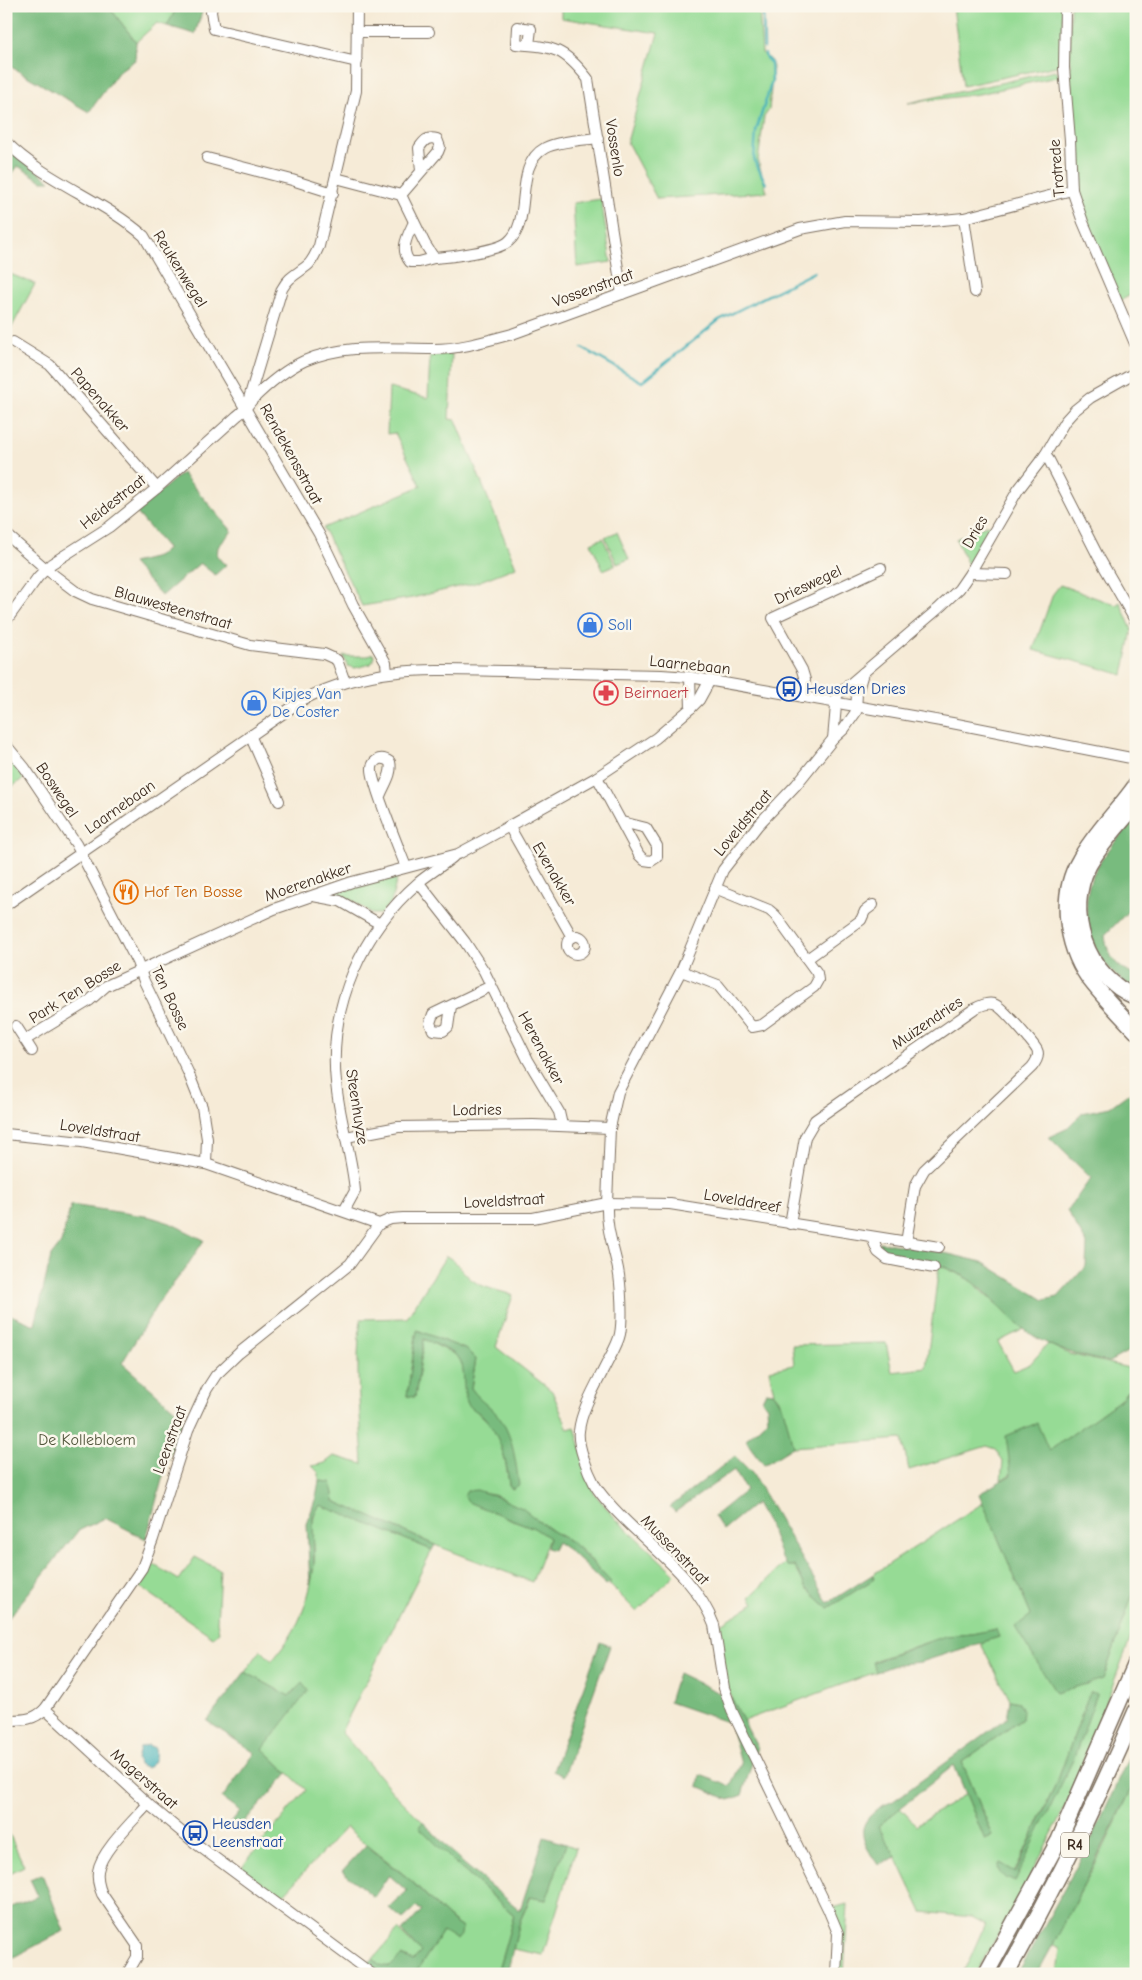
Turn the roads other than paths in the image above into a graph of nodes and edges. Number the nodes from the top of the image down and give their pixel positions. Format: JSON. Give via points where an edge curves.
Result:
{"nodes":[{"id":1,"x":212,"y":6,"type":"edge"},
{"id":2,"x":357,"y":6,"type":"edge"},
{"id":3,"x":1065,"y":6,"type":"edge"},
{"id":4,"x":357,"y":32,"type":"junction"},
{"id":5,"x":429,"y":32,"type":"dead end"},
{"id":6,"x":529,"y":45,"type":"dead end"},
{"id":7,"x":357,"y":62,"type":"junction"},
{"id":8,"x":598,"y":138,"type":"junction"},
{"id":9,"x":6,"y":142,"type":"edge"},
{"id":10,"x":207,"y":158,"type":"dead end"},
{"id":11,"x":421,"y":171,"type":"dead end"},
{"id":12,"x":336,"y":178,"type":"junction"},
{"id":13,"x":1072,"y":190,"type":"junction"},
{"id":14,"x":333,"y":193,"type":"junction"},
{"id":15,"x":401,"y":195,"type":"junction"},
{"id":16,"x":964,"y":218,"type":"junction"},
{"id":17,"x":414,"y":222,"type":"junction"},
{"id":18,"x":434,"y":258,"type":"junction"},
{"id":19,"x":975,"y":292,"type":"dead end"},
{"id":20,"x":622,"y":294,"type":"junction"},
{"id":21,"x":13,"y":342,"type":"dead end"},
{"id":22,"x":1136,"y":346,"type":"edge"},
{"id":23,"x":1136,"y":372,"type":"edge"},
{"id":24,"x":246,"y":410,"type":"junction"},
{"id":25,"x":1044,"y":455,"type":"junction"},
{"id":26,"x":1038,"y":464,"type":"junction"},
{"id":27,"x":1051,"y":466,"type":"junction"},
{"id":28,"x":157,"y":488,"type":"junction"},
{"id":29,"x":6,"y":534,"type":"edge"},
{"id":30,"x":881,"y":568,"type":"dead end"},
{"id":31,"x":46,"y":569,"type":"junction"},
{"id":32,"x":970,"y":573,"type":"junction"},
{"id":33,"x":1007,"y":574,"type":"dead end"},
{"id":34,"x":6,"y":621,"type":"edge"},
{"id":35,"x":1136,"y":622,"type":"edge"},
{"id":36,"x":388,"y":672,"type":"junction"},
{"id":37,"x":863,"y":673,"type":"junction"},
{"id":38,"x":690,"y":677,"type":"junction"},
{"id":39,"x":344,"y":678,"type":"junction"},
{"id":40,"x":710,"y":680,"type":"junction"},
{"id":41,"x":802,"y":697,"type":"junction"},
{"id":42,"x":836,"y":703,"type":"junction"},
{"id":43,"x":857,"y":707,"type":"junction"},
{"id":44,"x":691,"y":708,"type":"junction"},
{"id":45,"x":250,"y":735,"type":"junction"},
{"id":46,"x":833,"y":739,"type":"junction"},
{"id":47,"x":6,"y":745,"type":"edge"},
{"id":48,"x":1136,"y":759,"type":"edge"},
{"id":49,"x":597,"y":777,"type":"junction"},
{"id":50,"x":1136,"y":785,"type":"edge"},
{"id":51,"x":380,"y":796,"type":"dead end"},
{"id":52,"x":279,"y":801,"type":"dead end"},
{"id":53,"x":1136,"y":804,"type":"edge"},
{"id":54,"x":622,"y":822,"type":"dead end"},
{"id":55,"x":509,"y":826,"type":"junction"},
{"id":56,"x":81,"y":853,"type":"junction"},
{"id":57,"x":458,"y":854,"type":"junction"},
{"id":58,"x":406,"y":867,"type":"junction"},
{"id":59,"x":419,"y":882,"type":"junction"},
{"id":60,"x":715,"y":888,"type":"junction"},
{"id":61,"x":310,"y":896,"type":"junction"},
{"id":62,"x":6,"y":904,"type":"edge"},
{"id":63,"x":873,"y":905,"type":"dead end"},
{"id":64,"x":380,"y":924,"type":"junction"},
{"id":65,"x":572,"y":937,"type":"dead end"},
{"id":66,"x":807,"y":959,"type":"junction"},
{"id":67,"x":141,"y":970,"type":"junction"},
{"id":68,"x":681,"y":971,"type":"junction"},
{"id":69,"x":491,"y":986,"type":"junction"},
{"id":70,"x":1136,"y":997,"type":"edge"},
{"id":71,"x":451,"y":1006,"type":"dead end"},
{"id":72,"x":16,"y":1026,"type":"dead end"},
{"id":73,"x":1136,"y":1031,"type":"edge"},
{"id":74,"x":26,"y":1040,"type":"junction"},
{"id":75,"x":32,"y":1051,"type":"dead end"},
{"id":76,"x":562,"y":1125,"type":"junction"},
{"id":77,"x":610,"y":1128,"type":"junction"},
{"id":78,"x":6,"y":1134,"type":"edge"},
{"id":79,"x":346,"y":1137,"type":"junction"},
{"id":80,"x":206,"y":1164,"type":"junction"},
{"id":81,"x":607,"y":1202,"type":"junction"},
{"id":82,"x":344,"y":1211,"type":"junction"},
{"id":83,"x":379,"y":1224,"type":"junction"},
{"id":84,"x":790,"y":1224,"type":"junction"},
{"id":85,"x":872,"y":1238,"type":"junction"},
{"id":86,"x":906,"y":1243,"type":"junction"},
{"id":87,"x":939,"y":1247,"type":"dead end"},
{"id":88,"x":934,"y":1268,"type":"dead end"},
{"id":89,"x":1136,"y":1663,"type":"edge"},
{"id":90,"x":45,"y":1709,"type":"junction"},
{"id":91,"x":1136,"y":1712,"type":"edge"},
{"id":92,"x":7,"y":1719,"type":"edge"},
{"id":93,"x":148,"y":1804,"type":"junction"},
{"id":94,"x":130,"y":1973,"type":"edge"},
{"id":95,"x":372,"y":1974,"type":"edge"},
{"id":96,"x":836,"y":1974,"type":"edge"},
{"id":97,"x":986,"y":1974,"type":"edge"},
{"id":98,"x":1006,"y":1974,"type":"edge"}],
"edges":[{"from":1,"to":7,"type":"street","via":[[214,29]]},
{"from":2,"to":4,"type":"street","name":"Rendekensstraat"},
{"from":3,"to":13,"type":"street","name":"Trotrede","via":[[1064,59]]},
{"from":4,"to":5,"type":"street"},
{"from":4,"to":7,"type":"street","name":"Rendekensstraat"},
{"from":6,"to":8,"type":"street","name":"Vossenlo","via":[[551,47],[564,54],[588,79]]},
{"from":7,"to":12,"type":"street","name":"Rendekensstraat","via":[[355,97]]},
{"from":8,"to":18,"type":"street","via":[[552,145],[538,154],[528,168],[516,231],[508,242],[498,248]]},
{"from":8,"to":20,"type":"street","name":"Vossenlo"},
{"from":9,"to":24,"type":"street","name":"Reukenwegel","via":[[43,172],[144,236]]},
{"from":10,"to":14,"type":"street"},
{"from":11,"to":15,"type":"street"},
{"from":12,"to":14,"type":"street","name":"Rendekensstraat"},
{"from":12,"to":15,"type":"street"},
{"from":13,"to":16,"type":"street","name":"Vossenstraat"},
{"from":13,"to":22,"type":"street","name":"Trotrede"},
{"from":14,"to":24,"type":"street","name":"Rendekensstraat","via":[[315,256],[282,288]]},
{"from":15,"to":17,"type":"street"},
{"from":16,"to":19,"type":"street"},
{"from":16,"to":20,"type":"street","name":"Vossenstraat","via":[[825,223],[778,236]]},
{"from":17,"to":18,"type":"street"},
{"from":17,"to":18,"type":"street","via":[[404,248],[406,256],[410,262]]},
{"from":20,"to":24,"type":"street","name":"Vossenstraat","via":[[479,343],[434,349],[373,347],[323,354],[283,374]]},
{"from":21,"to":28,"type":"street","name":"Papenakker","via":[[50,364]]},
{"from":23,"to":25,"type":"street","name":"Dries","via":[[1074,410]]},
{"from":24,"to":28,"type":"street","name":"Heidestraat"},
{"from":24,"to":36,"type":"street","name":"Rendekensstraat","via":[[319,534]]},
{"from":25,"to":26,"type":"street","name":"Dries"},
{"from":25,"to":27,"type":"street"},
{"from":26,"to":27,"type":"street"},
{"from":26,"to":32,"type":"street","name":"Dries","via":[[1008,506]]},
{"from":27,"to":35,"type":"street"},
{"from":28,"to":31,"type":"street","name":"Heidestraat","via":[[109,527]]},
{"from":29,"to":31,"type":"street","name":"Blauwesteenstraat"},
{"from":30,"to":41,"type":"street","name":"Drieswegel","via":[[773,618],[802,670],[805,680]]},
{"from":31,"to":34,"type":"street","name":"Heidestraat"},
{"from":31,"to":39,"type":"street","name":"Blauwesteenstraat","via":[[75,591],[110,606],[250,645],[331,657],[336,660]]},
{"from":32,"to":33,"type":"street"},
{"from":32,"to":37,"type":"street","name":"Dries","via":[[938,609]]},
{"from":36,"to":38,"type":"street","name":"Laarnebaan","via":[[444,670]]},
{"from":36,"to":39,"type":"street","name":"Laarnebaan"},
{"from":37,"to":42,"type":"street","name":"Dries","via":[[842,690]]},
{"from":37,"to":43,"type":"street"},
{"from":38,"to":40,"type":"street","name":"Laarnebaan"},
{"from":38,"to":44,"type":"street"},
{"from":39,"to":45,"type":"street","name":"Laarnebaan","via":[[304,699]]},
{"from":40,"to":41,"type":"street","name":"Laarnebaan"},
{"from":40,"to":44,"type":"street","name":"Moerenakker"},
{"from":41,"to":42,"type":"street","name":"Laarnebaan"},
{"from":42,"to":43,"type":"street","name":"Laarnebaan"},
{"from":42,"to":46,"type":"street"},
{"from":43,"to":46,"type":"street","name":"Loveldstraat","via":[[844,730]]},
{"from":43,"to":48,"type":"street","name":"Laarnebaan"},
{"from":44,"to":49,"type":"street","name":"Moerenakker","via":[[656,738]]},
{"from":45,"to":52,"type":"street"},
{"from":45,"to":56,"type":"street","name":"Laarnebaan"},
{"from":46,"to":60,"type":"street","name":"Loveldstraat","via":[[734,853]]},
{"from":47,"to":56,"type":"street","name":"Boswegel"},
{"from":49,"to":54,"type":"street"},
{"from":49,"to":55,"type":"street","name":"Moerenakker"},
{"from":50,"to":73,"type":"highway","via":[[1078,863],[1068,892],[1067,914],[1076,953],[1086,975]]},
{"from":51,"to":58,"type":"street"},
{"from":53,"to":70,"type":"highway","via":[[1089,864],[1078,902],[1081,932],[1092,960],[1115,986]]},
{"from":55,"to":57,"type":"street","name":"Moerenakker"},
{"from":55,"to":65,"type":"street","name":"Evenakker"},
{"from":56,"to":62,"type":"street","name":"Laarnebaan"},
{"from":56,"to":67,"type":"street","name":"Ten Bosse"},
{"from":57,"to":58,"type":"street","name":"Moerenakker"},
{"from":57,"to":59,"type":"street","name":"Steenhuyze"},
{"from":58,"to":61,"type":"street","name":"Moerenakker"},
{"from":59,"to":64,"type":"street","name":"Steenhuyze"},
{"from":59,"to":69,"type":"street","name":"Herenakker","via":[[465,942]]},
{"from":60,"to":66,"type":"street","via":[[769,910]]},
{"from":60,"to":68,"type":"street","name":"Loveldstraat"},
{"from":61,"to":64,"type":"street","via":[[340,901]]},
{"from":61,"to":67,"type":"street","name":"Moerenakker","via":[[245,921]]},
{"from":63,"to":66,"type":"street","via":[[861,920]]},
{"from":64,"to":79,"type":"street","name":"Steenhuyze","via":[[361,954],[338,1026],[336,1083]]},
{"from":66,"to":68,"type":"street","via":[[817,973],[814,987],[762,1025],[752,1027],[718,985]]},
{"from":67,"to":74,"type":"street","name":"Park Ten Bosse","via":[[106,986],[89,1001]]},
{"from":67,"to":80,"type":"street","name":"Ten Bosse","via":[[202,1108],[207,1139]]},
{"from":68,"to":77,"type":"street","name":"Loveldstraat","via":[[618,1092]]},
{"from":69,"to":71,"type":"street"},
{"from":69,"to":76,"type":"street","name":"Herenakker","via":[[528,1060],[560,1112]]},
{"from":72,"to":74,"type":"street","name":"Park Ten Bosse"},
{"from":74,"to":75,"type":"street","name":"Park Ten Bosse"},
{"from":76,"to":77,"type":"street","name":"Lodries"},
{"from":76,"to":79,"type":"street","name":"Lodries","via":[[398,1128]]},
{"from":77,"to":81,"type":"street","name":"Loveldstraat"},
{"from":78,"to":80,"type":"street","name":"Loveldstraat","via":[[82,1142]]},
{"from":79,"to":82,"type":"street","name":"Steenhuyze","via":[[355,1191]]},
{"from":80,"to":82,"type":"street","name":"Loveldstraat"},
{"from":81,"to":83,"type":"street","name":"Loveldstraat","via":[[533,1218],[403,1218]]},
{"from":81,"to":84,"type":"street","name":"Lovelddreef","via":[[670,1204]]},
{"from":81,"to":96,"type":"street","name":"Mussenstraat","via":[[608,1233],[619,1279],[620,1336],[584,1412],[579,1441],[600,1493],[680,1573],[710,1614],[724,1688],[732,1711],[838,1933]]},
{"from":82,"to":83,"type":"street","name":"Loveldstraat"},
{"from":83,"to":90,"type":"street","name":"Leenstraat","via":[[350,1264],[216,1375],[188,1430],[142,1568]]},
{"from":84,"to":85,"type":"street","name":"Lovelddreef"},
{"from":84,"to":86,"type":"street","name":"Muizendries","via":[[805,1137],[815,1120],[974,1009],[996,1004],[1038,1050],[1038,1059],[921,1174],[915,1186]]},
{"from":85,"to":86,"type":"street","name":"Lovelddreef"},
{"from":85,"to":88,"type":"street","via":[[878,1252],[887,1259]]},
{"from":86,"to":87,"type":"street","name":"Lovelddreef"},
{"from":89,"to":97,"type":"highway","number":"R4","via":[[1059,1840]]},
{"from":90,"to":92,"type":"street","via":[[34,1718]]},
{"from":90,"to":93,"type":"street","name":"Magerstraat"},
{"from":91,"to":98,"type":"highway","number":"R4","via":[[1074,1848]]},
{"from":93,"to":94,"type":"street","via":[[103,1857],[98,1872],[102,1894],[138,1945]]},
{"from":93,"to":95,"type":"street","name":"Magerstraat","via":[[209,1854]]}]}
